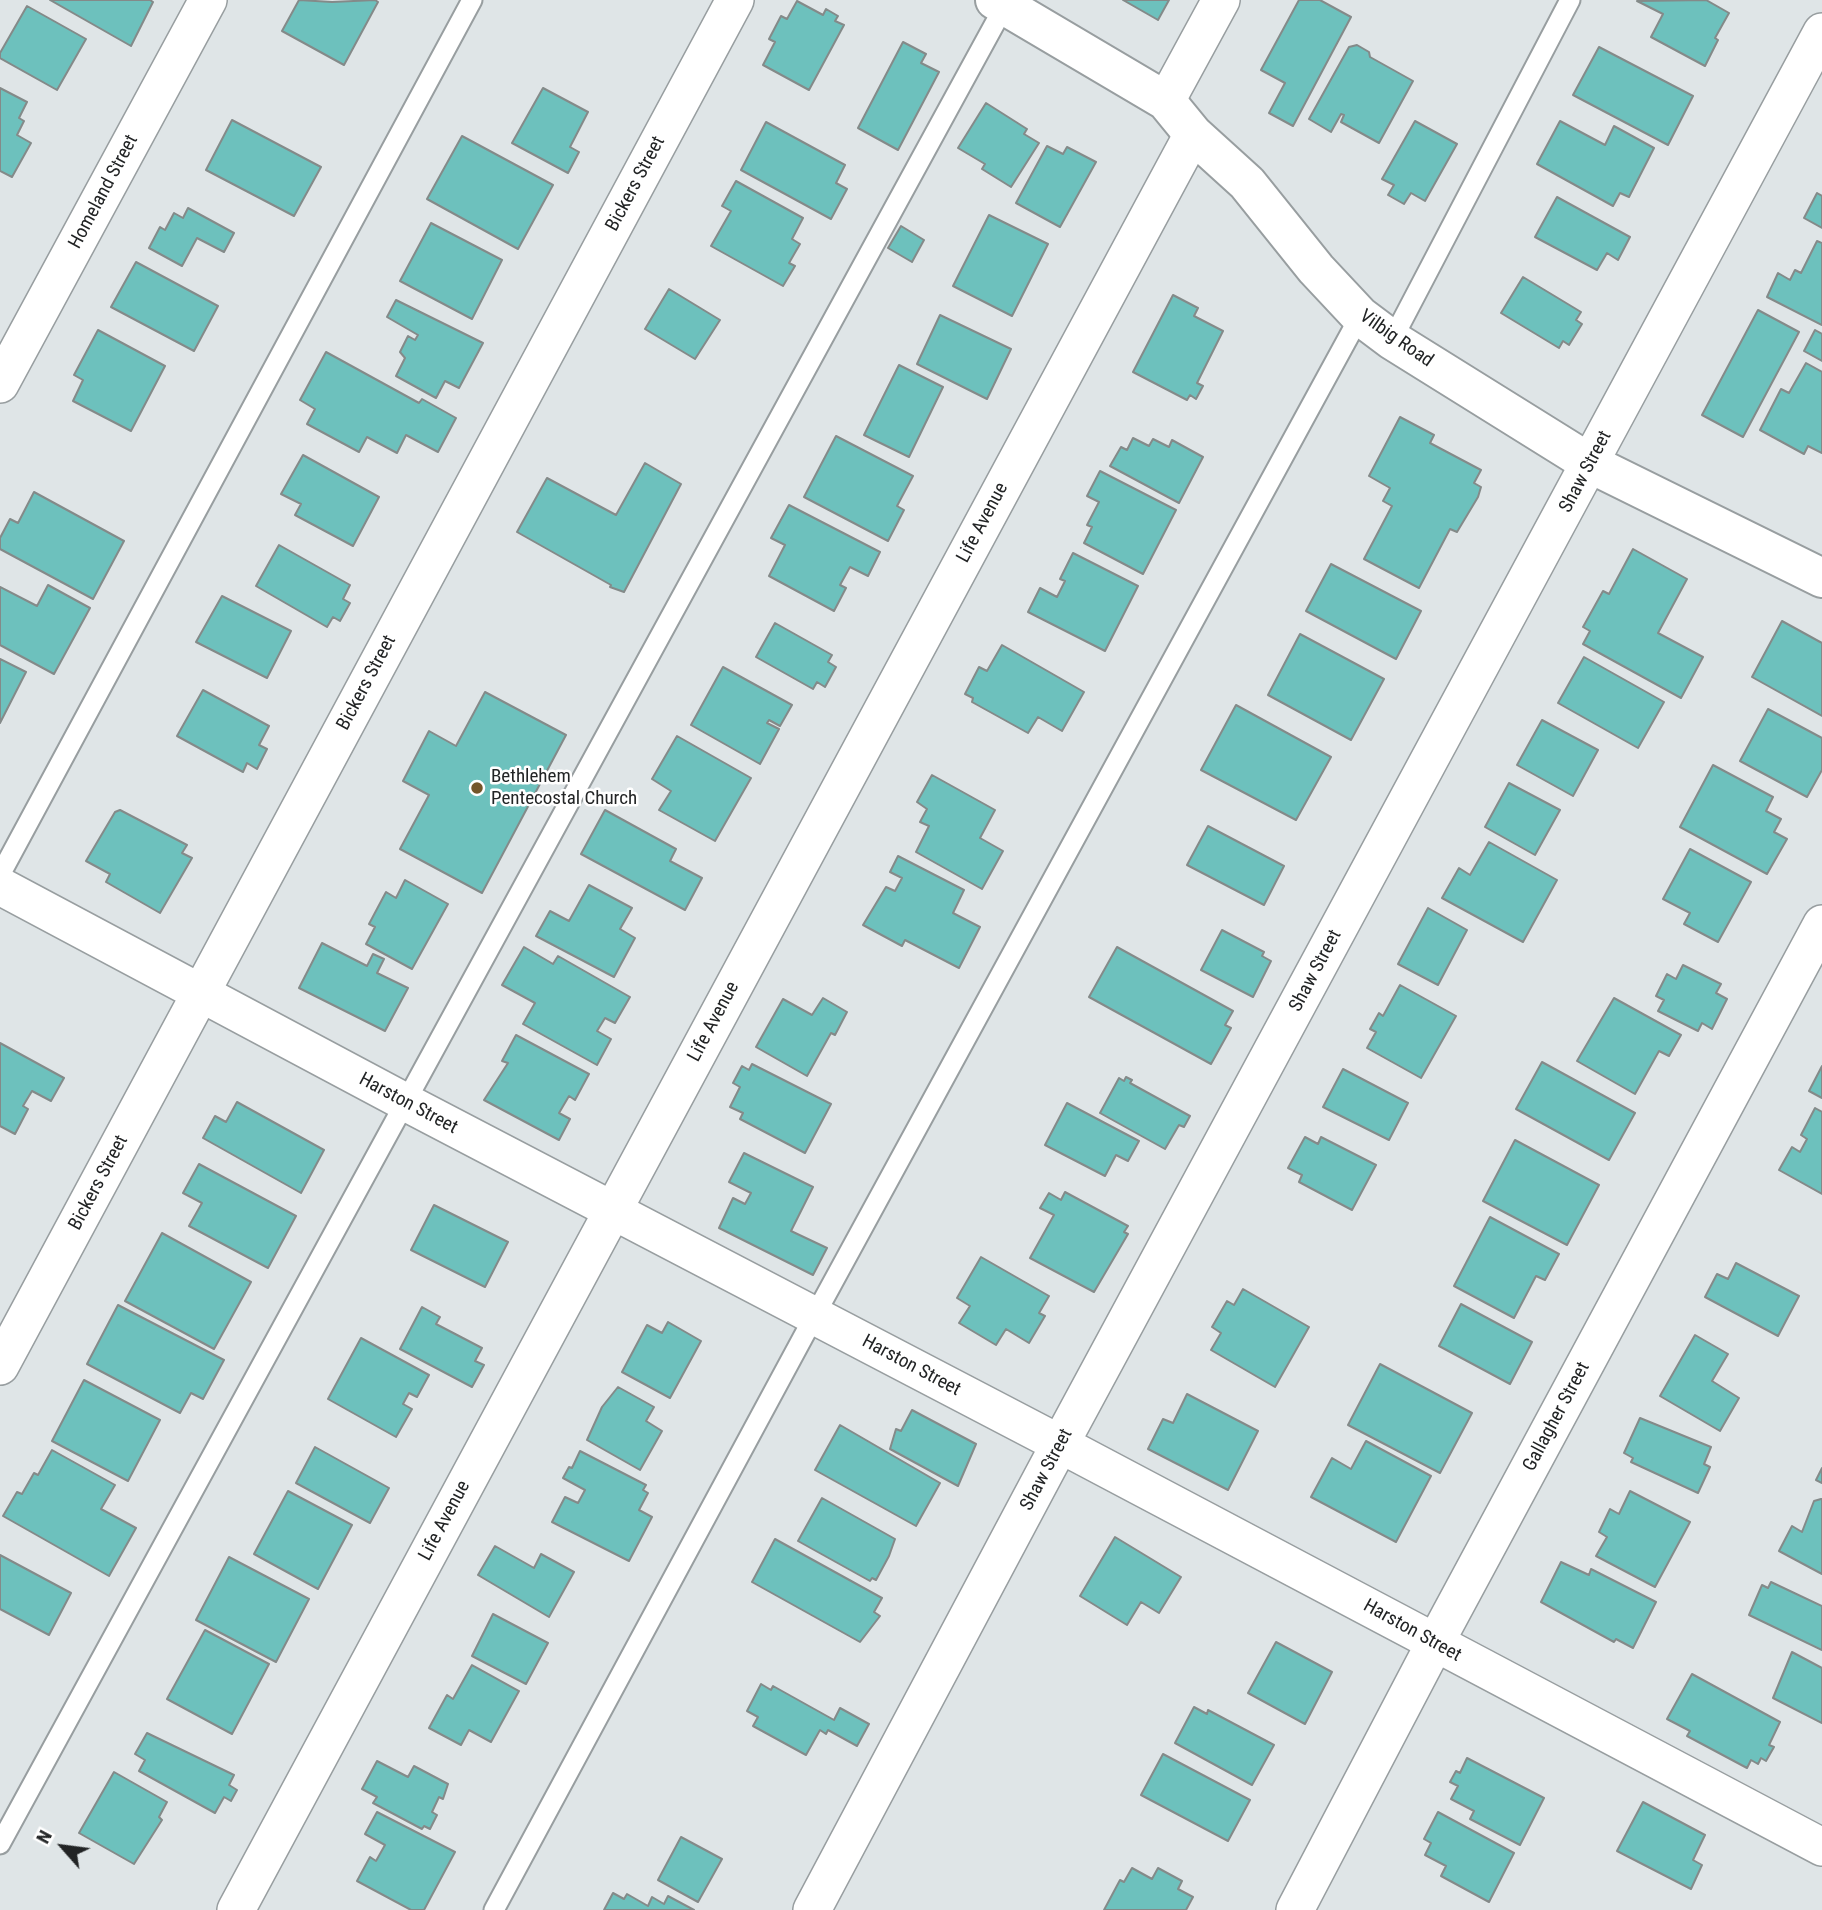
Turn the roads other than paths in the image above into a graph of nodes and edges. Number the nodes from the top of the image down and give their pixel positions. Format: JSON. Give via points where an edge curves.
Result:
{"nodes":[{"id":1,"x":208,"y":0,"type":"edge"},
{"id":2,"x":472,"y":0,"type":"edge"},
{"id":3,"x":734,"y":0,"type":"edge"},
{"id":4,"x":1220,"y":0,"type":"edge"},
{"id":5,"x":1570,"y":0,"type":"edge"},
{"id":6,"x":1000,"y":3,"type":"edge"},
{"id":7,"x":1822,"y":32,"type":"edge"},
{"id":8,"x":1166,"y":101,"type":"junction"},
{"id":9,"x":1193,"y":134,"type":"junction"},
{"id":10,"x":1360,"y":316,"type":"junction"},
{"id":11,"x":1392,"y":340,"type":"junction"},
{"id":12,"x":0,"y":384,"type":"edge"},
{"id":13,"x":1591,"y":464,"type":"junction"},
{"id":14,"x":1822,"y":578,"type":"edge"},
{"id":15,"x":0,"y":875,"type":"edge"},
{"id":16,"x":0,"y":886,"type":"edge"},
{"id":17,"x":1822,"y":925,"type":"edge"},
{"id":18,"x":201,"y":993,"type":"junction"},
{"id":19,"x":407,"y":1103,"type":"junction"},
{"id":20,"x":612,"y":1210,"type":"junction"},
{"id":21,"x":815,"y":1315,"type":"junction"},
{"id":22,"x":0,"y":1367,"type":"edge"},
{"id":23,"x":1060,"y":1444,"type":"junction"},
{"id":24,"x":1435,"y":1643,"type":"junction"},
{"id":25,"x":1819,"y":1838,"type":"edge"},
{"id":26,"x":0,"y":1844,"type":"edge"},
{"id":27,"x":236,"y":1910,"type":"edge"},
{"id":28,"x":494,"y":1910,"type":"edge"},
{"id":29,"x":812,"y":1910,"type":"edge"},
{"id":30,"x":1295,"y":1910,"type":"edge"}],
"edges":[{"from":1,"to":12,"type":"street","name":"Homeland Street"},
{"from":2,"to":15,"type":"lane"},
{"from":3,"to":18,"type":"street","name":"Bickers Street"},
{"from":4,"to":8,"type":"street"},
{"from":5,"to":11,"type":"lane"},
{"from":6,"to":8,"type":"street","name":"Vilbig Road"},
{"from":6,"to":19,"type":"lane"},
{"from":7,"to":13,"type":"street","name":"Shaw Street"},
{"from":8,"to":9,"type":"street","name":"Vilbig Road"},
{"from":9,"to":10,"type":"street","name":"Vilbig Road","via":[[1247,183]]},
{"from":9,"to":20,"type":"street","name":"Life Avenue"},
{"from":10,"to":11,"type":"street","name":"Vilbig Road"},
{"from":10,"to":21,"type":"lane"},
{"from":11,"to":13,"type":"street","name":"Vilbig Road"},
{"from":13,"to":14,"type":"street","name":"Vilbig Road"},
{"from":13,"to":23,"type":"street","name":"Shaw Street"},
{"from":16,"to":18,"type":"street","name":"Harston Street"},
{"from":17,"to":24,"type":"street","name":"Gallagher Street"},
{"from":18,"to":19,"type":"street","name":"Harston Street"},
{"from":18,"to":22,"type":"street","name":"Bickers Street"},
{"from":19,"to":20,"type":"street","name":"Harston Street"},
{"from":19,"to":26,"type":"lane"},
{"from":20,"to":21,"type":"street","name":"Harston Street"},
{"from":20,"to":27,"type":"street","name":"Life Avenue"},
{"from":21,"to":23,"type":"street","name":"Harston Street"},
{"from":21,"to":28,"type":"lane"},
{"from":23,"to":24,"type":"street","name":"Harston Street"},
{"from":23,"to":29,"type":"street","name":"Shaw Street"},
{"from":24,"to":25,"type":"street","name":"Harston Street"},
{"from":24,"to":30,"type":"street","name":"Gallagher Street"}]}
